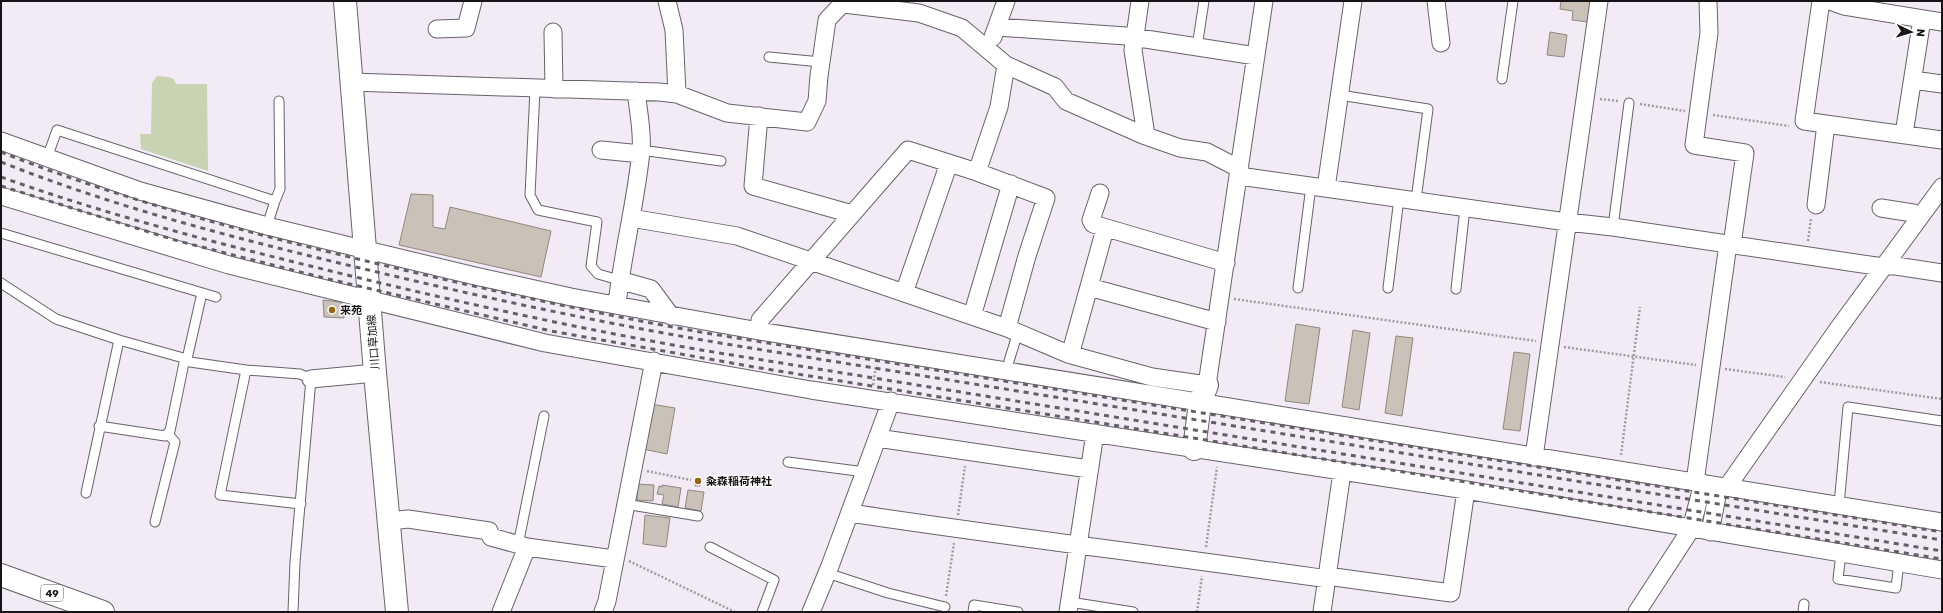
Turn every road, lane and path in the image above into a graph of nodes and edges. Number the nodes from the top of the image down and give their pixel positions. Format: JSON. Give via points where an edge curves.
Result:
{"nodes":[{"id":1,"x":345,"y":1,"type":"edge"},
{"id":2,"x":473,"y":1,"type":"edge"},
{"id":3,"x":667,"y":1,"type":"edge"},
{"id":4,"x":1006,"y":1,"type":"edge"},
{"id":5,"x":1140,"y":1,"type":"edge"},
{"id":6,"x":1204,"y":1,"type":"edge"},
{"id":7,"x":1264,"y":1,"type":"edge"},
{"id":8,"x":1353,"y":1,"type":"edge"},
{"id":9,"x":1436,"y":1,"type":"edge"},
{"id":10,"x":1513,"y":1,"type":"edge"},
{"id":11,"x":1599,"y":1,"type":"edge"},
{"id":12,"x":1708,"y":1,"type":"edge"},
{"id":13,"x":1821,"y":1,"type":"edge"},
{"id":14,"x":845,"y":2,"type":"edge"},
{"id":15,"x":1840,"y":3,"type":"edge"},
{"id":16,"x":918,"y":7,"type":"edge"},
{"id":17,"x":1922,"y":19,"type":"junction"},
{"id":18,"x":1942,"y":22,"type":"edge"},
{"id":19,"x":997,"y":27,"type":"junction"},
{"id":20,"x":437,"y":29,"type":"dead end"},
{"id":21,"x":553,"y":32,"type":"dead end"},
{"id":22,"x":1135,"y":37,"type":"junction"},
{"id":23,"x":1441,"y":43,"type":"dead end"},
{"id":24,"x":1198,"y":47,"type":"junction"},
{"id":25,"x":987,"y":50,"type":"junction"},
{"id":26,"x":1256,"y":56,"type":"junction"},
{"id":27,"x":768,"y":57,"type":"dead end"},
{"id":28,"x":821,"y":62,"type":"junction"},
{"id":29,"x":1006,"y":65,"type":"junction"},
{"id":30,"x":1502,"y":79,"type":"dead end"},
{"id":31,"x":1913,"y":80,"type":"junction"},
{"id":32,"x":351,"y":82,"type":"junction"},
{"id":33,"x":1942,"y":84,"type":"edge"},
{"id":34,"x":535,"y":89,"type":"junction"},
{"id":35,"x":554,"y":90,"type":"junction"},
{"id":36,"x":636,"y":91,"type":"junction"},
{"id":37,"x":678,"y":94,"type":"junction"},
{"id":38,"x":1340,"y":95,"type":"junction"},
{"id":39,"x":279,"y":101,"type":"dead end"},
{"id":40,"x":1629,"y":103,"type":"dead end"},
{"id":41,"x":759,"y":116,"type":"junction"},
{"id":42,"x":1826,"y":124,"type":"junction"},
{"id":43,"x":1904,"y":134,"type":"junction"},
{"id":44,"x":1143,"y":135,"type":"junction"},
{"id":45,"x":1942,"y":140,"type":"edge"},
{"id":46,"x":1,"y":141,"type":"edge"},
{"id":47,"x":601,"y":150,"type":"dead end"},
{"id":48,"x":641,"y":152,"type":"junction"},
{"id":49,"x":47,"y":158,"type":"junction"},
{"id":50,"x":722,"y":161,"type":"dead end"},
{"id":51,"x":949,"y":163,"type":"junction"},
{"id":52,"x":977,"y":172,"type":"junction"},
{"id":53,"x":1239,"y":173,"type":"junction"},
{"id":54,"x":1011,"y":184,"type":"junction"},
{"id":55,"x":1319,"y":187,"type":"junction"},
{"id":56,"x":1942,"y":187,"type":"edge"},
{"id":57,"x":1100,"y":193,"type":"dead end"},
{"id":58,"x":1,"y":196,"type":"edge"},
{"id":59,"x":1399,"y":198,"type":"junction"},
{"id":60,"x":1416,"y":200,"type":"junction"},
{"id":61,"x":275,"y":201,"type":"junction"},
{"id":62,"x":1816,"y":205,"type":"joint"},
{"id":63,"x":1465,"y":208,"type":"junction"},
{"id":64,"x":1881,"y":208,"type":"dead end"},
{"id":65,"x":852,"y":214,"type":"junction"},
{"id":66,"x":1920,"y":217,"type":"junction"},
{"id":67,"x":631,"y":218,"type":"junction"},
{"id":68,"x":1567,"y":222,"type":"junction"},
{"id":69,"x":267,"y":226,"type":"junction"},
{"id":70,"x":1613,"y":227,"type":"junction"},
{"id":71,"x":1105,"y":228,"type":"junction"},
{"id":72,"x":1,"y":233,"type":"edge"},
{"id":73,"x":1730,"y":245,"type":"junction"},
{"id":74,"x":365,"y":249,"type":"junction"},
{"id":75,"x":1806,"y":255,"type":"junction"},
{"id":76,"x":810,"y":261,"type":"junction"},
{"id":77,"x":1226,"y":262,"type":"junction"},
{"id":78,"x":1884,"y":267,"type":"junction"},
{"id":79,"x":1942,"y":273,"type":"edge"},
{"id":80,"x":619,"y":280,"type":"junction"},
{"id":81,"x":1,"y":283,"type":"edge"},
{"id":82,"x":1089,"y":287,"type":"junction"},
{"id":83,"x":1298,"y":288,"type":"dead end"},
{"id":84,"x":1388,"y":288,"type":"dead end"},
{"id":85,"x":1456,"y":289,"type":"dead end"},
{"id":86,"x":202,"y":293,"type":"junction"},
{"id":87,"x":904,"y":293,"type":"junction"},
{"id":88,"x":216,"y":297,"type":"dead end"},
{"id":89,"x":1228,"y":298,"type":"dead end"},
{"id":90,"x":370,"y":299,"type":"junction"},
{"id":91,"x":617,"y":305,"type":"junction"},
{"id":92,"x":1640,"y":307,"type":"dead end"},
{"id":93,"x":671,"y":316,"type":"junction"},
{"id":94,"x":972,"y":316,"type":"junction"},
{"id":95,"x":1217,"y":322,"type":"junction"},
{"id":96,"x":1012,"y":330,"type":"junction"},
{"id":97,"x":759,"y":331,"type":"junction"},
{"id":98,"x":119,"y":340,"type":"junction"},
{"id":99,"x":1550,"y":344,"type":"junction"},
{"id":100,"x":1068,"y":354,"type":"junction"},
{"id":101,"x":1633,"y":356,"type":"junction"},
{"id":102,"x":186,"y":358,"type":"junction"},
{"id":103,"x":654,"y":361,"type":"junction"},
{"id":104,"x":1009,"y":361,"type":"dead end"},
{"id":105,"x":876,"y":363,"type":"dead end"},
{"id":106,"x":1712,"y":367,"type":"junction"},
{"id":107,"x":246,"y":370,"type":"junction"},
{"id":108,"x":375,"y":373,"type":"junction"},
{"id":109,"x":311,"y":379,"type":"junction"},
{"id":110,"x":1803,"y":379,"type":"junction"},
{"id":111,"x":872,"y":392,"type":"dead end"},
{"id":112,"x":1204,"y":394,"type":"junction"},
{"id":113,"x":1942,"y":399,"type":"edge"},
{"id":114,"x":891,"y":401,"type":"junction"},
{"id":115,"x":544,"y":416,"type":"dead end"},
{"id":116,"x":1942,"y":421,"type":"edge"},
{"id":117,"x":99,"y":426,"type":"junction"},
{"id":118,"x":1095,"y":433,"type":"junction"},
{"id":119,"x":168,"y":434,"type":"junction"},
{"id":120,"x":877,"y":438,"type":"junction"},
{"id":121,"x":1194,"y":449,"type":"junction"},
{"id":122,"x":1534,"y":457,"type":"junction"},
{"id":123,"x":788,"y":462,"type":"dead end"},
{"id":124,"x":1218,"y":463,"type":"dead end"},
{"id":125,"x":632,"y":469,"type":"junction"},
{"id":126,"x":1089,"y":469,"type":"junction"},
{"id":127,"x":1619,"y":471,"type":"junction"},
{"id":128,"x":865,"y":472,"type":"junction"},
{"id":129,"x":1342,"y":472,"type":"junction"},
{"id":130,"x":691,"y":480,"type":"dead end"},
{"id":131,"x":1711,"y":485,"type":"junction"},
{"id":132,"x":1466,"y":490,"type":"junction"},
{"id":133,"x":86,"y":493,"type":"dead end"},
{"id":134,"x":301,"y":504,"type":"junction"},
{"id":135,"x":625,"y":504,"type":"junction"},
{"id":136,"x":1839,"y":505,"type":"junction"},
{"id":137,"x":850,"y":513,"type":"junction"},
{"id":138,"x":698,"y":516,"type":"dead end"},
{"id":139,"x":390,"y":520,"type":"junction"},
{"id":140,"x":155,"y":522,"type":"dead end"},
{"id":141,"x":1942,"y":522,"type":"edge"},
{"id":142,"x":1691,"y":528,"type":"junction"},
{"id":143,"x":1710,"y":532,"type":"junction"},
{"id":144,"x":522,"y":546,"type":"junction"},
{"id":145,"x":1078,"y":546,"type":"junction"},
{"id":146,"x":710,"y":547,"type":"dead end"},
{"id":147,"x":1841,"y":553,"type":"junction"},
{"id":148,"x":614,"y":558,"type":"junction"},
{"id":149,"x":1204,"y":562,"type":"junction"},
{"id":150,"x":1899,"y":562,"type":"junction"},
{"id":151,"x":1942,"y":570,"type":"edge"},
{"id":152,"x":827,"y":573,"type":"junction"},
{"id":153,"x":1,"y":575,"type":"edge"},
{"id":154,"x":1327,"y":578,"type":"junction"},
{"id":155,"x":1069,"y":607,"type":"edge"},
{"id":156,"x":945,"y":608,"type":"dead end"},
{"id":157,"x":103,"y":612,"type":"edge"},
{"id":158,"x":294,"y":612,"type":"edge"},
{"id":159,"x":397,"y":612,"type":"edge"},
{"id":160,"x":501,"y":612,"type":"edge"},
{"id":161,"x":603,"y":612,"type":"edge"},
{"id":162,"x":735,"y":612,"type":"edge"},
{"id":163,"x":762,"y":612,"type":"edge"},
{"id":164,"x":811,"y":612,"type":"edge"},
{"id":165,"x":973,"y":612,"type":"edge"},
{"id":166,"x":1018,"y":612,"type":"edge"},
{"id":167,"x":1133,"y":612,"type":"edge"},
{"id":168,"x":1197,"y":612,"type":"edge"},
{"id":169,"x":1322,"y":612,"type":"edge"},
{"id":170,"x":1637,"y":612,"type":"edge"}],
"edges":[{"from":1,"to":32,"type":"main road","name":"川口草加線"},
{"from":2,"to":20,"type":"street","via":[[466,28]]},
{"from":3,"to":37,"type":"street","via":[[674,30]]},
{"from":4,"to":19,"type":"street"},
{"from":5,"to":22,"type":"street"},
{"from":6,"to":24,"type":"lane"},
{"from":7,"to":26,"type":"street"},
{"from":8,"to":38,"type":"street"},
{"from":9,"to":23,"type":"street"},
{"from":10,"to":30,"type":"lane"},
{"from":11,"to":68,"type":"street"},
{"from":12,"to":73,"type":"street","via":[[1706,56],[1694,145],[1745,153]]},
{"from":13,"to":42,"type":"street","via":[[1804,121]]},
{"from":14,"to":16,"type":"street"},
{"from":14,"to":28,"type":"street","via":[[827,20]]},
{"from":15,"to":17,"type":"street"},
{"from":16,"to":25,"type":"street","via":[[962,28]]},
{"from":17,"to":18,"type":"street"},
{"from":17,"to":31,"type":"street"},
{"from":19,"to":22,"type":"street"},
{"from":19,"to":25,"type":"street"},
{"from":21,"to":35,"type":"street"},
{"from":22,"to":24,"type":"street"},
{"from":22,"to":44,"type":"street","via":[[1133,50],[1145,129]]},
{"from":24,"to":26,"type":"street"},
{"from":25,"to":29,"type":"street"},
{"from":26,"to":53,"type":"street"},
{"from":27,"to":28,"type":"lane"},
{"from":28,"to":41,"type":"street","via":[[817,101],[807,122]]},
{"from":29,"to":44,"type":"street","via":[[1055,87],[1066,101]]},
{"from":29,"to":52,"type":"street","via":[[999,107]]},
{"from":31,"to":33,"type":"street"},
{"from":31,"to":43,"type":"street"},
{"from":32,"to":34,"type":"street"},
{"from":32,"to":74,"type":"main road","name":"川口草加線"},
{"from":34,"to":35,"type":"street"},
{"from":34,"to":80,"type":"lane","via":[[530,195],[538,210],[597,222],[591,266],[598,274]]},
{"from":35,"to":36,"type":"street"},
{"from":36,"to":37,"type":"street"},
{"from":36,"to":48,"type":"street"},
{"from":37,"to":41,"type":"street","via":[[727,112]]},
{"from":38,"to":55,"type":"street"},
{"from":38,"to":60,"type":"lane","via":[[1428,109]]},
{"from":39,"to":61,"type":"lane","via":[[280,189]]},
{"from":40,"to":70,"type":"lane"},
{"from":41,"to":65,"type":"street","via":[[753,186]]},
{"from":42,"to":43,"type":"street"},
{"from":42,"to":62,"type":"street"},
{"from":43,"to":45,"type":"street"},
{"from":44,"to":53,"type":"street","via":[[1180,148],[1207,152]]},
{"from":46,"to":49,"type":"street"},
{"from":47,"to":48,"type":"street"},
{"from":48,"to":50,"type":"lane"},
{"from":48,"to":67,"type":"street"},
{"from":49,"to":61,"type":"lane","via":[[57,130]]},
{"from":49,"to":69,"type":"street","via":[[140,191]]},
{"from":51,"to":52,"type":"street"},
{"from":51,"to":65,"type":"street","via":[[908,150]]},
{"from":51,"to":87,"type":"street"},
{"from":52,"to":54,"type":"street"},
{"from":53,"to":55,"type":"street"},
{"from":53,"to":77,"type":"street"},
{"from":54,"to":94,"type":"street"},
{"from":54,"to":96,"type":"street","via":[[1046,198],[1027,256]]},
{"from":55,"to":59,"type":"street"},
{"from":55,"to":83,"type":"lane"},
{"from":56,"to":66,"type":"street"},
{"from":57,"to":71,"type":"street","via":[[1091,220],[1093,224]]},
{"from":58,"to":90,"type":"street","via":[[229,265]]},
{"from":59,"to":60,"type":"street"},
{"from":59,"to":84,"type":"lane"},
{"from":60,"to":63,"type":"street"},
{"from":61,"to":69,"type":"lane"},
{"from":62,"to":75,"type":"path","via":[[1812,206]]},
{"from":63,"to":68,"type":"street"},
{"from":63,"to":85,"type":"lane"},
{"from":64,"to":66,"type":"street","via":[[1913,213]]},
{"from":65,"to":76,"type":"street"},
{"from":66,"to":78,"type":"street"},
{"from":67,"to":76,"type":"street","via":[[737,236]]},
{"from":67,"to":80,"type":"street"},
{"from":68,"to":70,"type":"street"},
{"from":68,"to":99,"type":"street"},
{"from":69,"to":74,"type":"street"},
{"from":70,"to":73,"type":"street"},
{"from":71,"to":77,"type":"street"},
{"from":71,"to":82,"type":"street"},
{"from":72,"to":86,"type":"lane"},
{"from":73,"to":75,"type":"street"},
{"from":73,"to":106,"type":"street"},
{"from":74,"to":90,"type":"main road","name":"川口草加線"},
{"from":74,"to":91,"type":"street","via":[[482,278]]},
{"from":75,"to":78,"type":"street"},
{"from":76,"to":87,"type":"street"},
{"from":76,"to":97,"type":"street","via":[[760,320]]},
{"from":77,"to":95,"type":"street"},
{"from":78,"to":79,"type":"street","via":[[1896,266]]},
{"from":78,"to":110,"type":"street"},
{"from":80,"to":91,"type":"street"},
{"from":80,"to":93,"type":"street","via":[[651,289]]},
{"from":81,"to":98,"type":"lane","via":[[56,319]]},
{"from":82,"to":95,"type":"street"},
{"from":82,"to":100,"type":"street","via":[[1072,348]]},
{"from":86,"to":88,"type":"lane"},
{"from":86,"to":102,"type":"lane"},
{"from":87,"to":94,"type":"street"},
{"from":89,"to":99,"type":"path"},
{"from":90,"to":103,"type":"street","via":[[545,343]]},
{"from":90,"to":108,"type":"main road","name":"川口草加線"},
{"from":91,"to":93,"type":"street"},
{"from":92,"to":101,"type":"path"},
{"from":93,"to":97,"type":"street"},
{"from":94,"to":96,"type":"street"},
{"from":95,"to":112,"type":"street"},
{"from":96,"to":100,"type":"street"},
{"from":96,"to":104,"type":"lane"},
{"from":97,"to":112,"type":"street"},
{"from":98,"to":102,"type":"lane"},
{"from":98,"to":117,"type":"lane"},
{"from":99,"to":101,"type":"path"},
{"from":99,"to":122,"type":"street"},
{"from":100,"to":112,"type":"street"},
{"from":101,"to":106,"type":"path"},
{"from":101,"to":127,"type":"path"},
{"from":102,"to":107,"type":"lane","via":[[190,362]]},
{"from":102,"to":119,"type":"lane"},
{"from":103,"to":114,"type":"street","via":[[811,390]]},
{"from":103,"to":125,"type":"street"},
{"from":105,"to":111,"type":"path"},
{"from":106,"to":110,"type":"path"},
{"from":106,"to":131,"type":"street"},
{"from":107,"to":109,"type":"lane","via":[[300,374]]},
{"from":107,"to":134,"type":"lane","via":[[220,495]]},
{"from":108,"to":109,"type":"street"},
{"from":108,"to":139,"type":"main road","name":"川口草加線"},
{"from":109,"to":134,"type":"lane"},
{"from":110,"to":113,"type":"path"},
{"from":110,"to":131,"type":"street"},
{"from":112,"to":121,"type":"main road"},
{"from":112,"to":122,"type":"street"},
{"from":114,"to":118,"type":"street"},
{"from":114,"to":120,"type":"street"},
{"from":115,"to":144,"type":"lane"},
{"from":116,"to":136,"type":"lane","via":[[1848,407]]},
{"from":117,"to":119,"type":"lane","via":[[165,436]]},
{"from":117,"to":133,"type":"lane"},
{"from":118,"to":121,"type":"street"},
{"from":118,"to":126,"type":"street"},
{"from":119,"to":140,"type":"lane","via":[[175,442]]},
{"from":120,"to":126,"type":"street"},
{"from":120,"to":128,"type":"street"},
{"from":121,"to":129,"type":"street"},
{"from":122,"to":127,"type":"street"},
{"from":123,"to":128,"type":"lane"},
{"from":124,"to":149,"type":"path"},
{"from":125,"to":130,"type":"path"},
{"from":125,"to":135,"type":"street"},
{"from":126,"to":145,"type":"street"},
{"from":127,"to":131,"type":"street"},
{"from":128,"to":137,"type":"street"},
{"from":129,"to":132,"type":"street"},
{"from":129,"to":154,"type":"street"},
{"from":131,"to":136,"type":"street"},
{"from":131,"to":142,"type":"street"},
{"from":131,"to":143,"type":"street"},
{"from":132,"to":142,"type":"street"},
{"from":132,"to":154,"type":"street","via":[[1452,593]]},
{"from":134,"to":158,"type":"lane","via":[[295,562]]},
{"from":135,"to":138,"type":"lane"},
{"from":135,"to":148,"type":"street"},
{"from":136,"to":141,"type":"street"},
{"from":137,"to":145,"type":"street"},
{"from":137,"to":152,"type":"street"},
{"from":139,"to":144,"type":"street","via":[[408,519],[489,531],[491,537]]},
{"from":139,"to":159,"type":"main road","name":"川口草加線"},
{"from":142,"to":143,"type":"street"},
{"from":142,"to":170,"type":"street"},
{"from":143,"to":147,"type":"street"},
{"from":144,"to":148,"type":"street"},
{"from":144,"to":160,"type":"street"},
{"from":145,"to":149,"type":"street"},
{"from":145,"to":155,"type":"street"},
{"from":146,"to":163,"type":"lane","via":[[774,580]]},
{"from":147,"to":150,"type":"street"},
{"from":147,"to":150,"type":"lane","via":[[1838,579],[1896,588]]},
{"from":148,"to":161,"type":"street"},
{"from":148,"to":162,"type":"path","via":[[630,561]]},
{"from":149,"to":154,"type":"street"},
{"from":149,"to":168,"type":"path"},
{"from":150,"to":151,"type":"street"},
{"from":152,"to":156,"type":"lane"},
{"from":152,"to":164,"type":"street"},
{"from":153,"to":157,"type":"main road","number":"49"},
{"from":154,"to":169,"type":"street"},
{"from":155,"to":167,"type":"lane"},
{"from":165,"to":166,"type":"lane","via":[[974,605]]}]}
